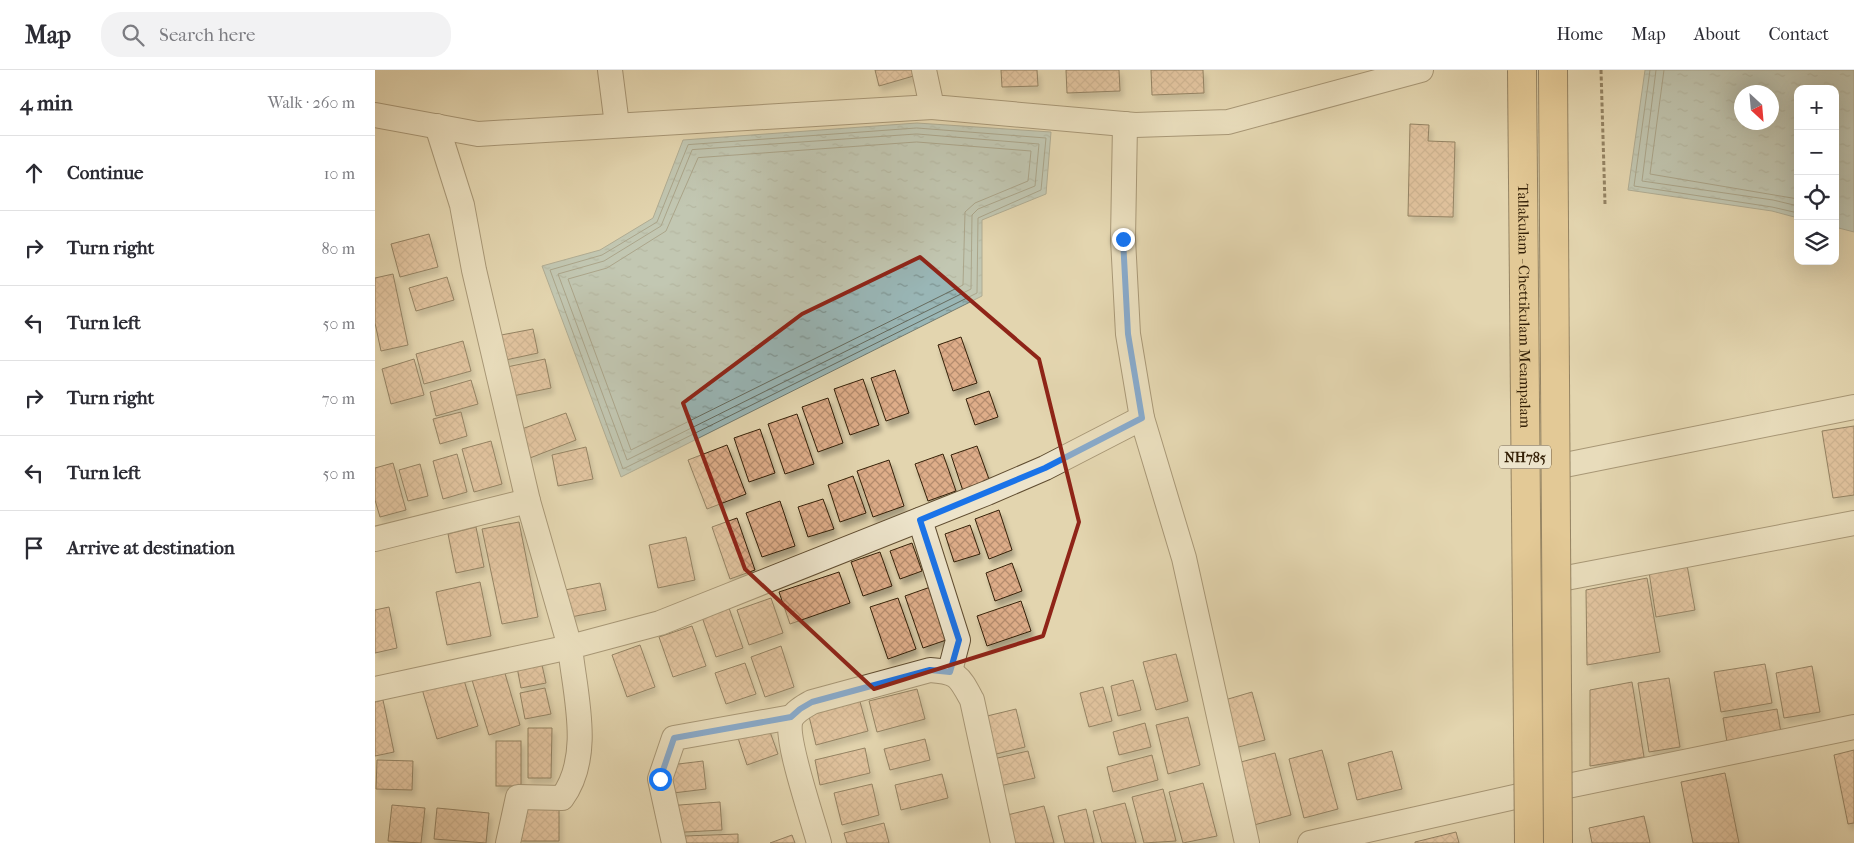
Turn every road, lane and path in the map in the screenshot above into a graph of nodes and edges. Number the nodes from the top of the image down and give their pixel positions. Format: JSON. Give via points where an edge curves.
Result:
{"nodes":[{"id":1,"x":610,"y":70,"type":"edge"},
{"id":2,"x":924,"y":70,"type":"edge"},
{"id":3,"x":1421,"y":70,"type":"edge"},
{"id":4,"x":1522,"y":70,"type":"edge"},
{"id":5,"x":1553,"y":70,"type":"edge"},
{"id":6,"x":1601,"y":70,"type":"edge"},
{"id":7,"x":932,"y":107,"type":"junction"},
{"id":8,"x":375,"y":115,"type":"edge"},
{"id":9,"x":1125,"y":124,"type":"junction"},
{"id":10,"x":617,"y":125,"type":"junction"},
{"id":11,"x":437,"y":126,"type":"junction"},
{"id":12,"x":1605,"y":204,"type":"dead end"},
{"id":13,"x":1854,"y":407,"type":"edge"},
{"id":14,"x":1142,"y":418,"type":"junction"},
{"id":15,"x":1565,"y":465,"type":"dead end"},
{"id":16,"x":528,"y":501,"type":"junction"},
{"id":17,"x":920,"y":520,"type":"junction"},
{"id":18,"x":1854,"y":523,"type":"edge"},
{"id":19,"x":375,"y":539,"type":"edge"},
{"id":20,"x":1566,"y":578,"type":"dead end"},
{"id":21,"x":570,"y":647,"type":"junction"},
{"id":22,"x":950,"y":672,"type":"junction"},
{"id":23,"x":375,"y":689,"type":"edge"},
{"id":24,"x":791,"y":717,"type":"junction"},
{"id":25,"x":1854,"y":727,"type":"edge"},
{"id":26,"x":508,"y":843,"type":"edge"},
{"id":27,"x":675,"y":843,"type":"edge"},
{"id":28,"x":819,"y":843,"type":"edge"},
{"id":29,"x":1003,"y":843,"type":"edge"},
{"id":30,"x":1247,"y":843,"type":"edge"},
{"id":31,"x":1310,"y":843,"type":"edge"},
{"id":32,"x":1529,"y":843,"type":"edge"},
{"id":33,"x":1558,"y":843,"type":"edge"}],
"edges":[{"from":1,"to":10,"type":"street"},
{"from":2,"to":7,"type":"street"},
{"from":3,"to":9,"type":"street","via":[[1228,122]]},
{"from":4,"to":32,"type":"highway","name":"Tallakulam - Chettikulam Meampalam","number":"NH785","bridge":true},
{"from":5,"to":33,"type":"highway","name":"Tallakulam - Chettikulam Meampalam","number":"NH785","bridge":true},
{"from":6,"to":12,"type":"path"},
{"from":7,"to":9,"type":"street"},
{"from":7,"to":10,"type":"street"},
{"from":8,"to":11,"type":"street"},
{"from":9,"to":14,"type":"street","via":[[1123,239],[1128,334]]},
{"from":10,"to":11,"type":"street","via":[[478,134]]},
{"from":11,"to":16,"type":"street","via":[[462,205]]},
{"from":13,"to":15,"type":"street"},
{"from":14,"to":17,"type":"street","via":[[1045,468]]},
{"from":14,"to":30,"type":"street","via":[[1184,558]]},
{"from":16,"to":19,"type":"street"},
{"from":16,"to":21,"type":"street"},
{"from":17,"to":21,"type":"street","via":[[660,623]]},
{"from":17,"to":22,"type":"street","via":[[959,640]]},
{"from":18,"to":20,"type":"street"},
{"from":21,"to":23,"type":"street"},
{"from":21,"to":26,"type":"street","via":[[580,752],[571,786],[562,798],[518,797]]},
{"from":22,"to":24,"type":"street","via":[[930,670],[812,702]]},
{"from":22,"to":29,"type":"street","via":[[962,682],[972,700]]},
{"from":24,"to":27,"type":"street","via":[[674,738],[660,779]]},
{"from":24,"to":28,"type":"street","via":[[792,748]]},
{"from":25,"to":31,"type":"street"}]}
